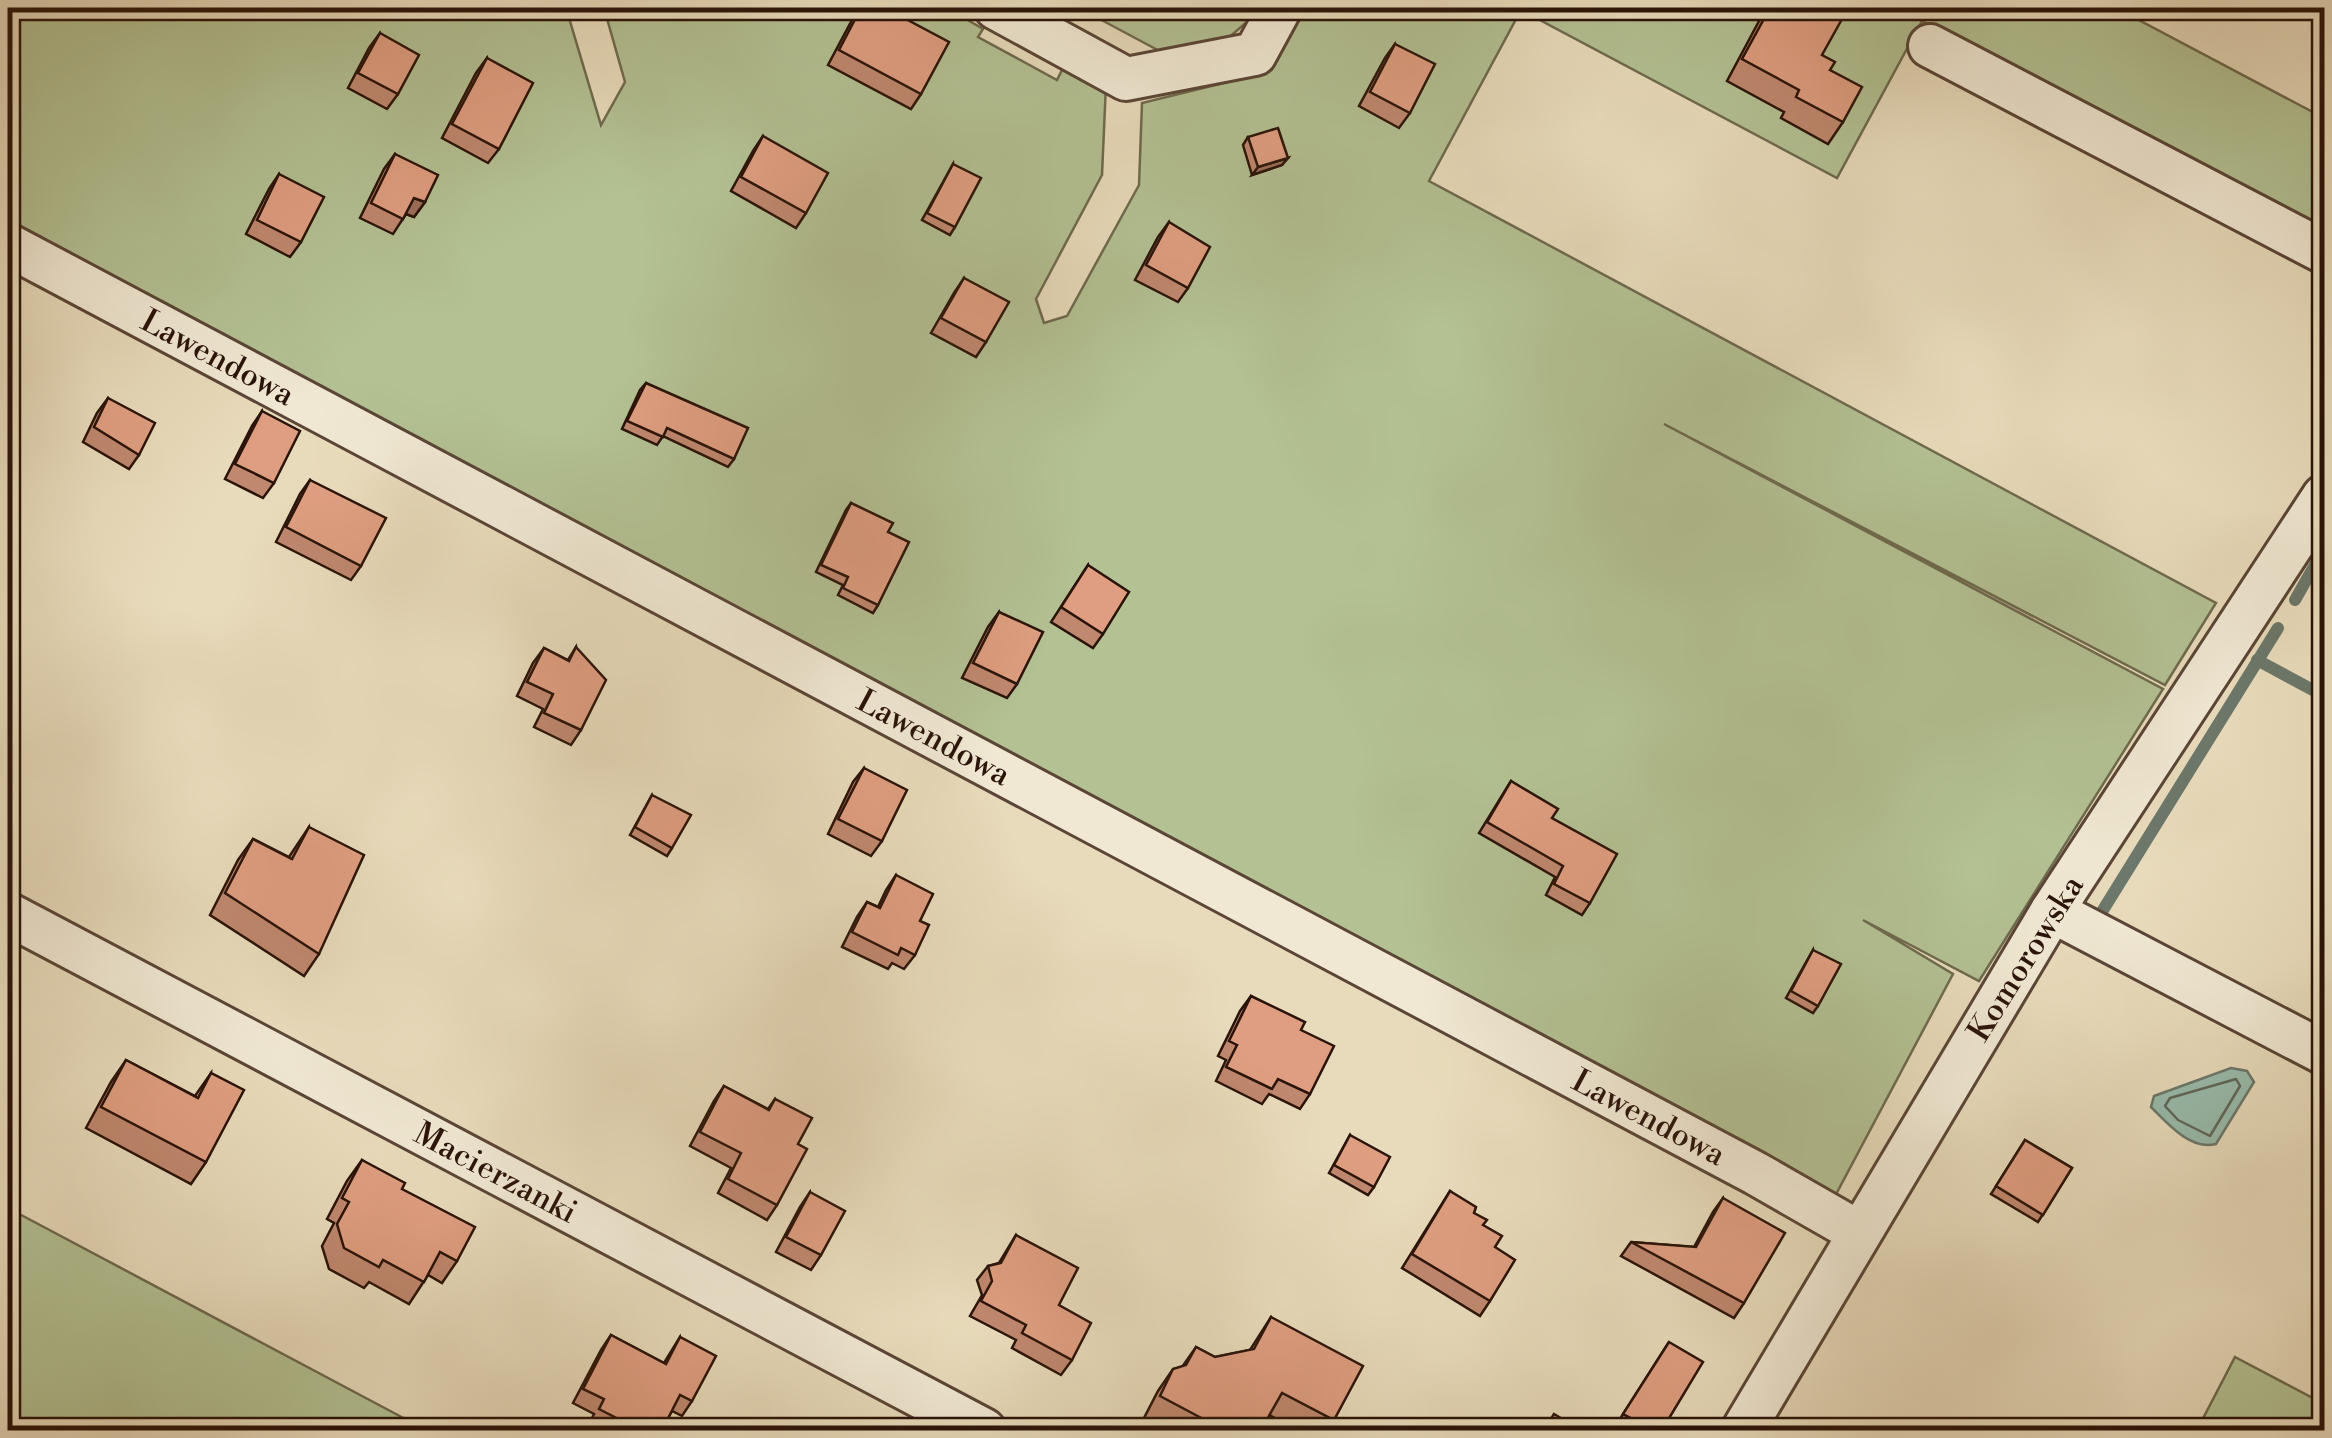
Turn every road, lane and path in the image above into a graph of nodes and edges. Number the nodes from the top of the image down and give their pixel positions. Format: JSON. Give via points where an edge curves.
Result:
{"nodes":[{"id":1,"x":996,"y":8,"type":"edge"},
{"id":2,"x":1280,"y":8,"type":"edge"},
{"id":3,"x":1930,"y":46,"type":"dead end"},
{"id":4,"x":8,"y":245,"type":"edge"},
{"id":5,"x":2324,"y":252,"type":"edge"},
{"id":6,"x":2324,"y":496,"type":"edge"},
{"id":7,"x":2052,"y":911,"type":"junction"},
{"id":8,"x":8,"y":914,"type":"edge"},
{"id":9,"x":2324,"y":1054,"type":"edge"},
{"id":10,"x":1858,"y":1232,"type":"junction"},
{"id":11,"x":1757,"y":1426,"type":"edge"},
{"id":12,"x":984,"y":1430,"type":"edge"}],
"edges":[{"from":1,"to":2,"type":"street","via":[[1126,79],[1256,54]]},
{"from":3,"to":5,"type":"street"},
{"from":4,"to":10,"type":"street","name":"Lawendowa"},
{"from":6,"to":7,"type":"street","name":"Komorowska"},
{"from":7,"to":9,"type":"street"},
{"from":7,"to":10,"type":"street","name":"Komorowska"},
{"from":8,"to":12,"type":"street","name":"Macierzanki"},
{"from":10,"to":11,"type":"street","name":"Komorowska"}]}
